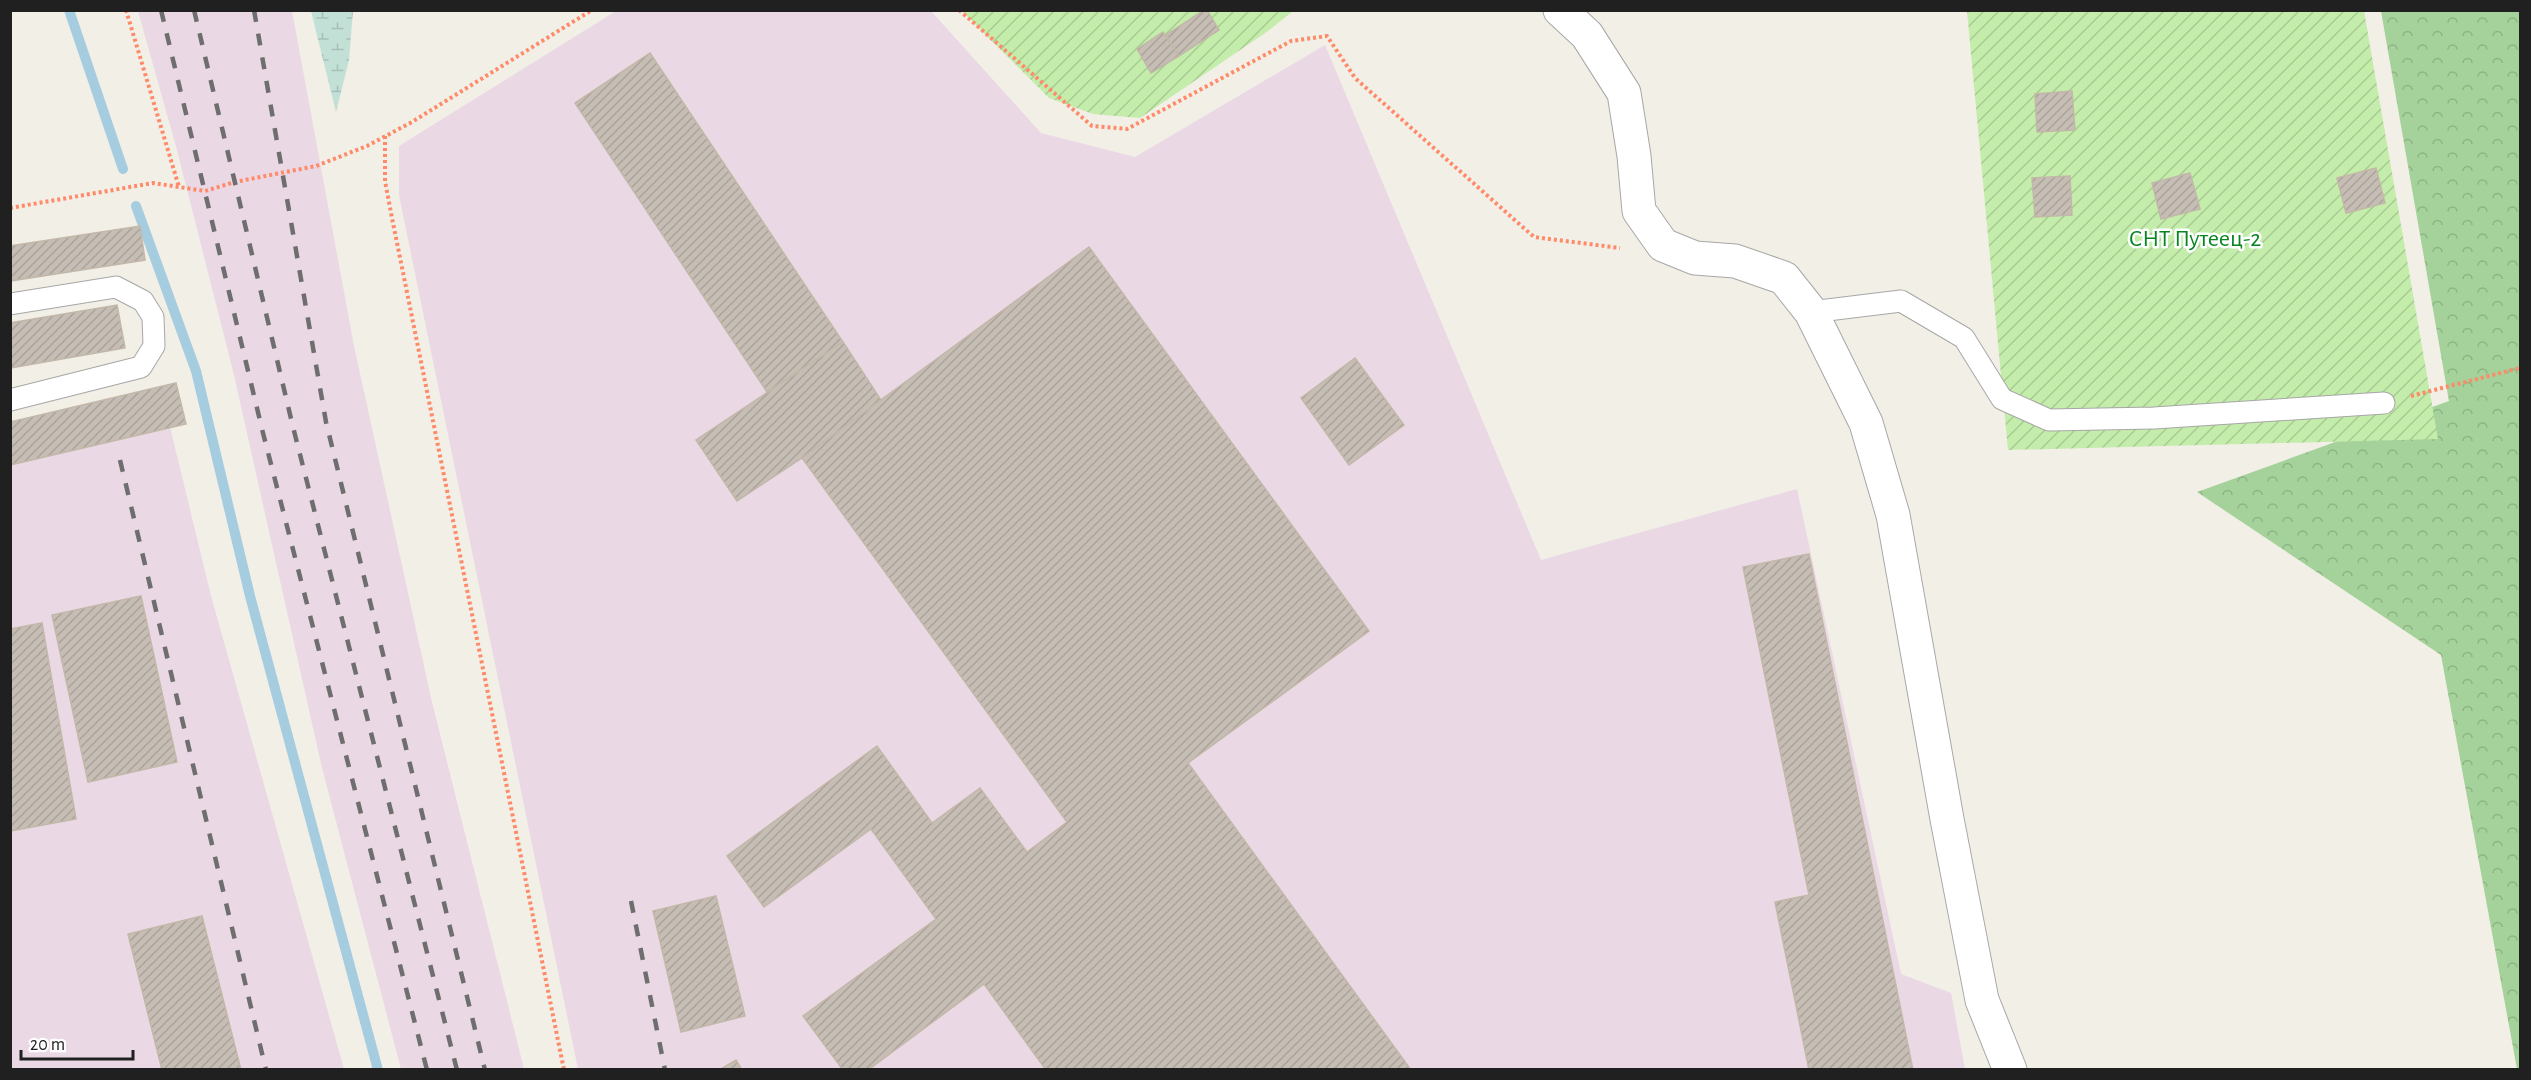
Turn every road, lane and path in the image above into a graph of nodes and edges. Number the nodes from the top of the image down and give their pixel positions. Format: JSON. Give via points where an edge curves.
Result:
{"nodes":[{"id":1,"x":126,"y":10,"type":"edge"},
{"id":2,"x":592,"y":10,"type":"edge"},
{"id":3,"x":959,"y":10,"type":"edge"},
{"id":4,"x":1560,"y":10,"type":"edge"},
{"id":5,"x":385,"y":136,"type":"junction"},
{"id":6,"x":179,"y":187,"type":"junction"},
{"id":7,"x":10,"y":208,"type":"edge"},
{"id":8,"x":1626,"y":249,"type":"dead end"},
{"id":9,"x":10,"y":304,"type":"edge"},
{"id":10,"x":1811,"y":312,"type":"junction"},
{"id":11,"x":2520,"y":368,"type":"edge"},
{"id":12,"x":10,"y":400,"type":"edge"},
{"id":13,"x":2385,"y":403,"type":"joint"},
{"id":14,"x":564,"y":1070,"type":"edge"},
{"id":15,"x":2010,"y":1070,"type":"edge"}],
"edges":[{"from":1,"to":6,"type":"path"},
{"from":2,"to":5,"type":"path"},
{"from":3,"to":8,"type":"path","via":[[1092,126],[1127,129],[1291,41],[1327,36],[1355,78],[1534,237]]},
{"from":4,"to":10,"type":"street","via":[[1587,35],[1624,93],[1639,211],[1663,244],[1695,258],[1736,261],[1784,278]]},
{"from":5,"to":6,"type":"path","via":[[316,166],[205,191]]},
{"from":5,"to":14,"type":"path","via":[[385,182]]},
{"from":6,"to":7,"type":"path","via":[[153,183]]},
{"from":9,"to":12,"type":"lane","via":[[116,287],[143,301],[153,317],[154,346],[141,367]]},
{"from":10,"to":13,"type":"lane","via":[[1901,301],[1964,338],[2002,399],[2049,420],[2154,418]]},
{"from":10,"to":15,"type":"street","via":[[1866,423],[1893,515],[1982,1000]]},
{"from":11,"to":13,"type":"path"}]}
